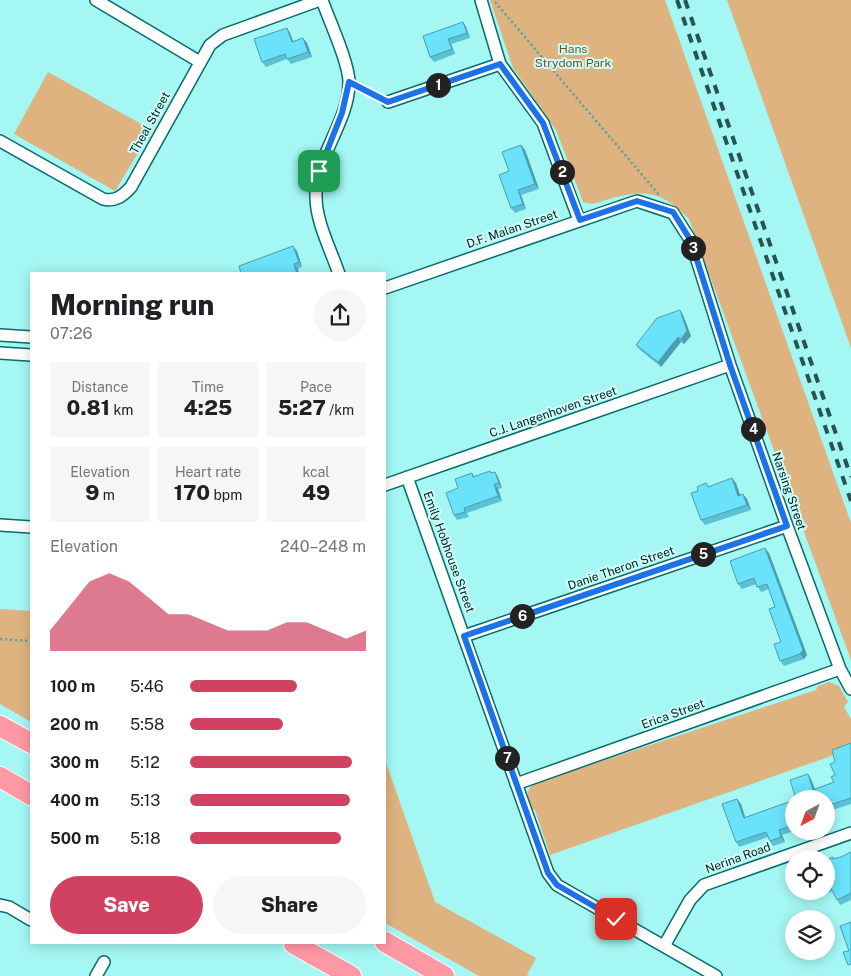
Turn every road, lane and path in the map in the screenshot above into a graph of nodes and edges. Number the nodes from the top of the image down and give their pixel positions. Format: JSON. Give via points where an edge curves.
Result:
{"nodes":[{"id":1,"x":96,"y":0,"type":"edge"},
{"id":2,"x":321,"y":0,"type":"edge"},
{"id":3,"x":481,"y":0,"type":"edge"},
{"id":4,"x":493,"y":0,"type":"edge"},
{"id":5,"x":200,"y":62,"type":"junction"},
{"id":6,"x":500,"y":64,"type":"junction"},
{"id":7,"x":349,"y":82,"type":"junction"},
{"id":8,"x":388,"y":102,"type":"joint"},
{"id":9,"x":0,"y":141,"type":"edge"},
{"id":10,"x":673,"y":212,"type":"junction"},
{"id":11,"x":580,"y":220,"type":"junction"},
{"id":12,"x":338,"y":272,"type":"edge"},
{"id":13,"x":386,"y":288,"type":"edge"},
{"id":14,"x":0,"y":335,"type":"edge"},
{"id":15,"x":30,"y":337,"type":"edge"},
{"id":16,"x":0,"y":354,"type":"edge"},
{"id":17,"x":30,"y":355,"type":"edge"},
{"id":18,"x":730,"y":365,"type":"junction"},
{"id":19,"x":408,"y":477,"type":"junction"},
{"id":20,"x":386,"y":485,"type":"edge"},
{"id":21,"x":0,"y":525,"type":"edge"},
{"id":22,"x":787,"y":526,"type":"junction"},
{"id":23,"x":30,"y":527,"type":"edge"},
{"id":24,"x":464,"y":636,"type":"junction"},
{"id":25,"x":0,"y":639,"type":"edge"},
{"id":26,"x":30,"y":641,"type":"edge"},
{"id":27,"x":840,"y":669,"type":"junction"},
{"id":28,"x":851,"y":689,"type":"edge"},
{"id":29,"x":0,"y":726,"type":"edge"},
{"id":30,"x":30,"y":742,"type":"edge"},
{"id":31,"x":0,"y":777,"type":"edge"},
{"id":32,"x":516,"y":784,"type":"junction"},
{"id":33,"x":30,"y":794,"type":"edge"},
{"id":34,"x":851,"y":833,"type":"edge"},
{"id":35,"x":0,"y":906,"type":"edge"},
{"id":36,"x":30,"y":919,"type":"edge"},
{"id":37,"x":386,"y":943,"type":"edge"},
{"id":38,"x":294,"y":944,"type":"edge"},
{"id":39,"x":664,"y":946,"type":"junction"},
{"id":40,"x":104,"y":962,"type":"dead end"},
{"id":41,"x":96,"y":976,"type":"edge"},
{"id":42,"x":351,"y":976,"type":"edge"},
{"id":43,"x":444,"y":976,"type":"edge"},
{"id":44,"x":716,"y":976,"type":"edge"}],
"edges":[{"from":1,"to":5,"type":"street"},
{"from":2,"to":5,"type":"street","name":"Theal Street","via":[[216,38]]},
{"from":2,"to":7,"type":"street"},
{"from":3,"to":6,"type":"street"},
{"from":4,"to":10,"type":"path"},
{"from":5,"to":9,"type":"street","name":"Theal Street","via":[[131,187],[119,198],[103,199]]},
{"from":6,"to":8,"type":"street"},
{"from":6,"to":11,"type":"street","via":[[543,123]]},
{"from":7,"to":8,"type":"path"},
{"from":7,"to":12,"type":"street","via":[[342,113],[319,171],[316,196],[317,209]]},
{"from":10,"to":11,"type":"street","name":"D.F. Malan Street","via":[[637,201]]},
{"from":10,"to":18,"type":"street","name":"Narsing Street","via":[[691,241]]},
{"from":11,"to":13,"type":"street","name":"D.F. Malan Street"},
{"from":14,"to":15,"type":"street"},
{"from":16,"to":17,"type":"street"},
{"from":18,"to":19,"type":"street","name":"C.J. Langenhoven Street"},
{"from":18,"to":22,"type":"street","name":"Narsing Street"},
{"from":19,"to":20,"type":"street","name":"C.J. Langenhoven Street"},
{"from":19,"to":24,"type":"street","name":"Emily Hobhouse Street"},
{"from":21,"to":23,"type":"street"},
{"from":22,"to":24,"type":"street","name":"Danie Theron Street"},
{"from":22,"to":27,"type":"street","name":"Narsing Street"},
{"from":24,"to":32,"type":"street","name":"Emily Hobhouse Street"},
{"from":25,"to":26,"type":"path"},
{"from":27,"to":28,"type":"street","name":"Narsing Street"},
{"from":27,"to":32,"type":"street","name":"Erica Street"},
{"from":29,"to":30,"type":"highway"},
{"from":31,"to":33,"type":"highway"},
{"from":32,"to":39,"type":"street","name":"Emily Hobhouse Street","via":[[551,878],[569,892]]},
{"from":34,"to":39,"type":"street","name":"Nerina Road","via":[[704,885],[690,900]]},
{"from":35,"to":36,"type":"street","via":[[9,907]]},
{"from":37,"to":43,"type":"highway"},
{"from":38,"to":42,"type":"highway"},
{"from":39,"to":44,"type":"street","name":"Emily Hobhouse Street"},
{"from":40,"to":41,"type":"street"}]}
